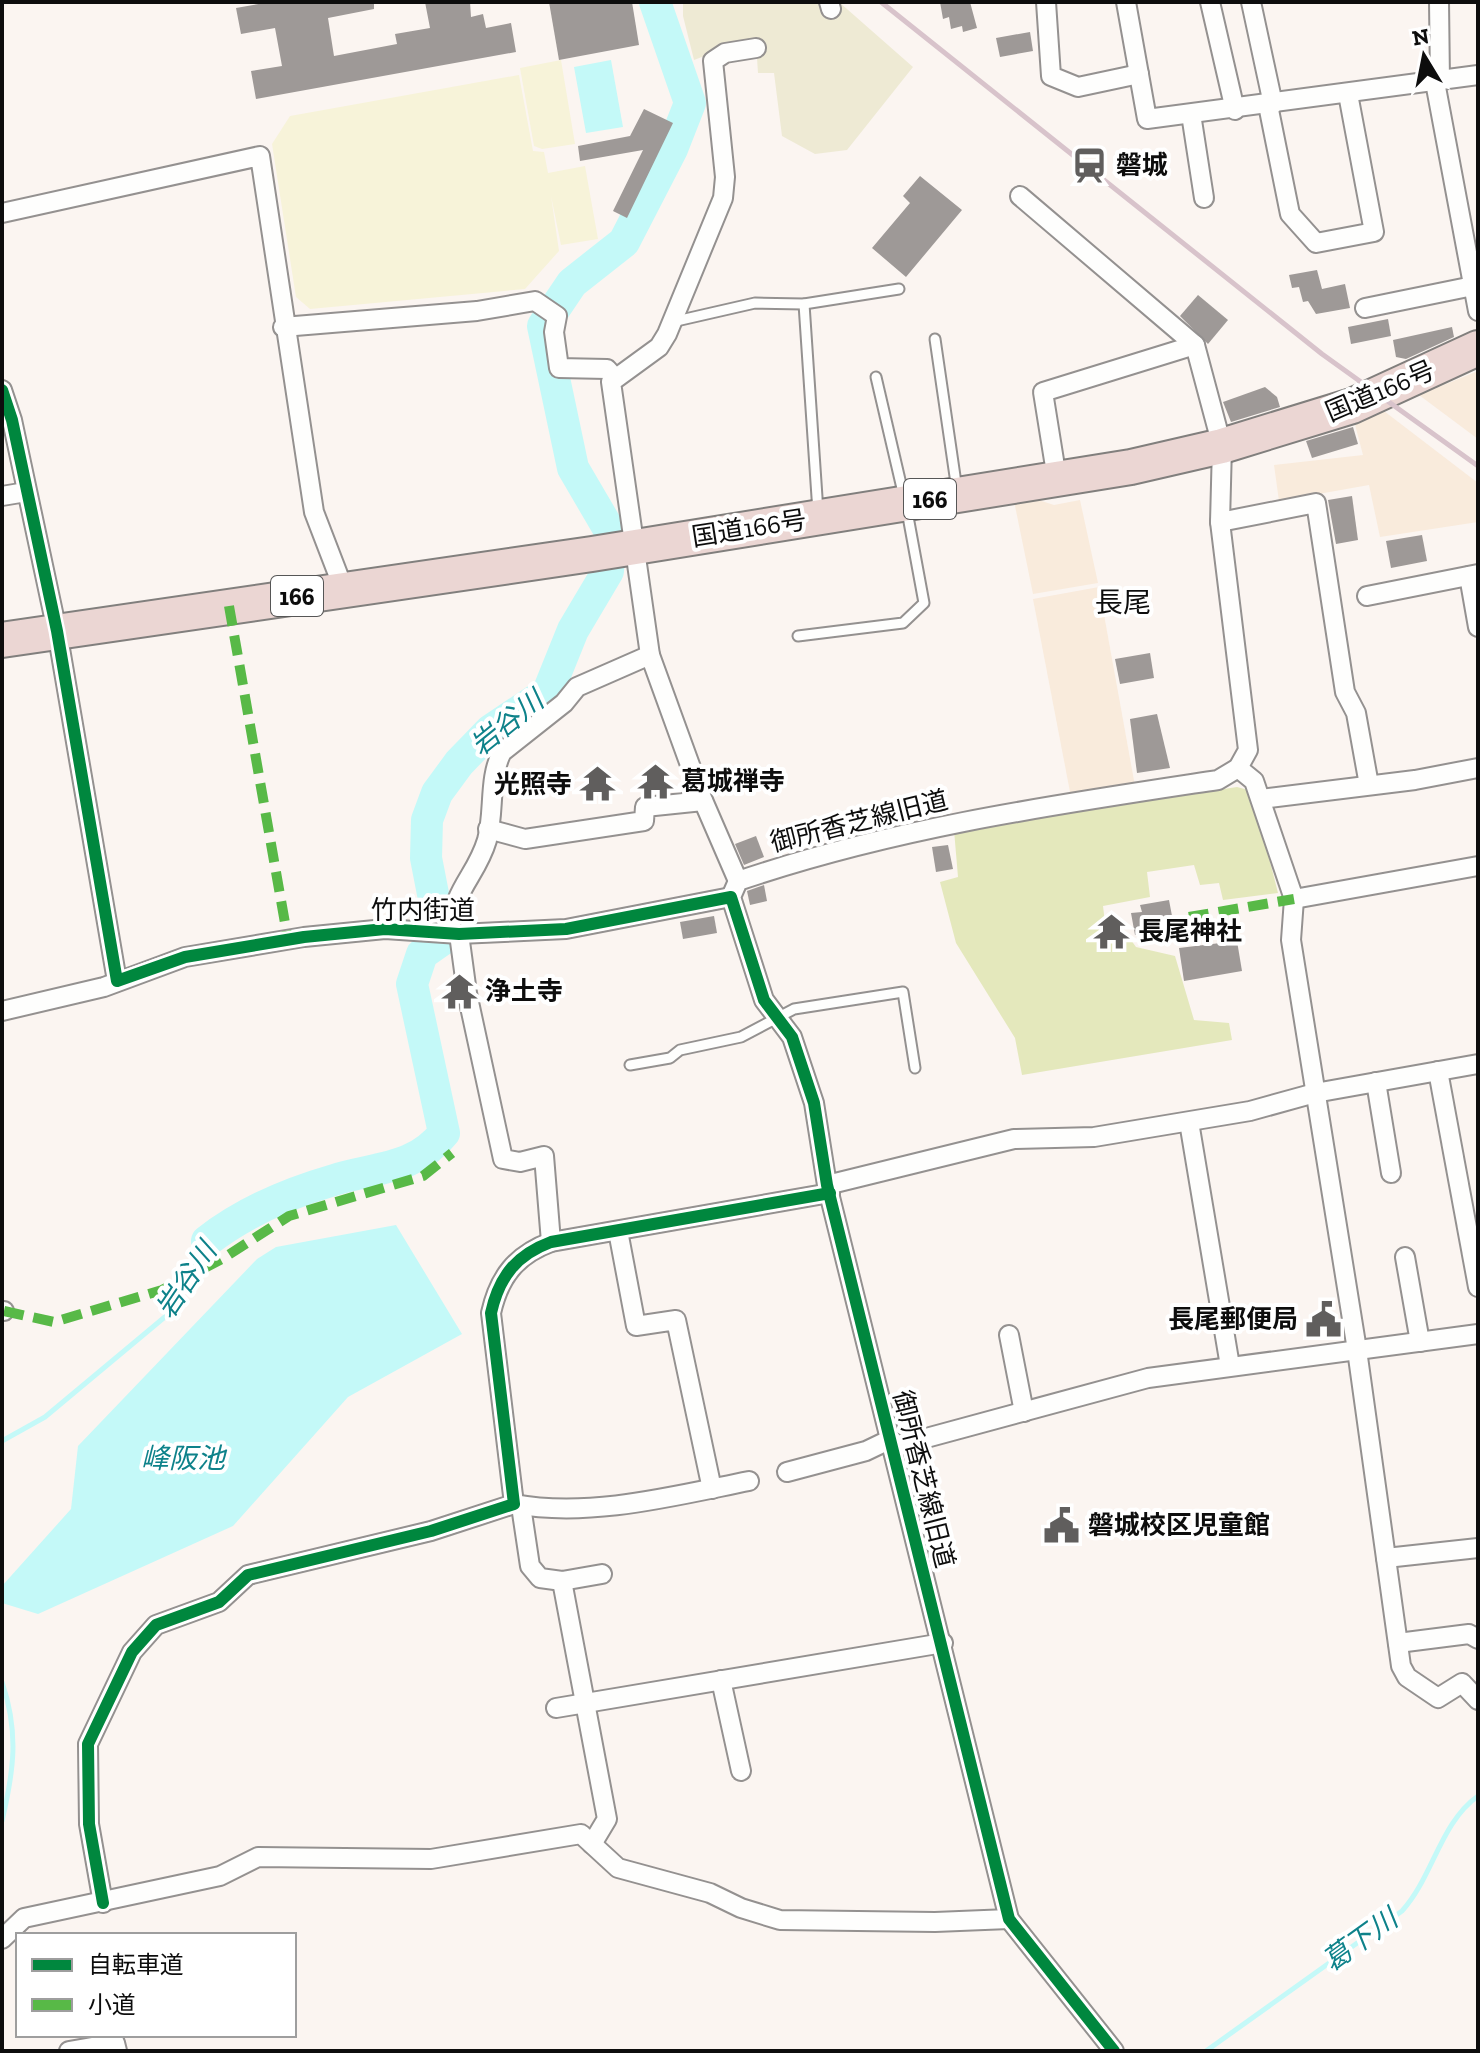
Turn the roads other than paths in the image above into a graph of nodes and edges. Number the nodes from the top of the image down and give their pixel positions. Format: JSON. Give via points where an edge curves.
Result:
{"nodes":[{"id":1,"x":1046,"y":2,"type":"edge"},
{"id":2,"x":1126,"y":2,"type":"edge"},
{"id":3,"x":1210,"y":2,"type":"edge"},
{"id":4,"x":1251,"y":2,"type":"edge"},
{"id":5,"x":1439,"y":2,"type":"edge"},
{"id":6,"x":756,"y":48,"type":"dead end"},
{"id":7,"x":1139,"y":74,"type":"junction"},
{"id":8,"x":1478,"y":75,"type":"edge"},
{"id":9,"x":1438,"y":82,"type":"junction"},
{"id":10,"x":1348,"y":94,"type":"junction"},
{"id":11,"x":1271,"y":105,"type":"junction"},
{"id":12,"x":1235,"y":110,"type":"junction"},
{"id":13,"x":1191,"y":114,"type":"junction"},
{"id":14,"x":1020,"y":196,"type":"dead end"},
{"id":15,"x":1204,"y":198,"type":"dead end"},
{"id":16,"x":2,"y":213,"type":"edge"},
{"id":17,"x":1473,"y":286,"type":"junction"},
{"id":18,"x":899,"y":289,"type":"dead end"},
{"id":19,"x":804,"y":304,"type":"junction"},
{"id":20,"x":1365,"y":308,"type":"dead end"},
{"id":21,"x":1478,"y":311,"type":"edge"},
{"id":22,"x":672,"y":322,"type":"junction"},
{"id":23,"x":283,"y":327,"type":"junction"},
{"id":24,"x":935,"y":339,"type":"dead end"},
{"id":25,"x":1195,"y":345,"type":"junction"},
{"id":26,"x":1478,"y":348,"type":"edge"},
{"id":27,"x":876,"y":377,"type":"dead end"},
{"id":28,"x":615,"y":378,"type":"junction"},
{"id":29,"x":2,"y":390,"type":"edge"},
{"id":30,"x":7,"y":421,"type":"edge"},
{"id":31,"x":1222,"y":446,"type":"junction"},
{"id":32,"x":1057,"y":479,"type":"junction"},
{"id":33,"x":26,"y":492,"type":"junction"},
{"id":34,"x":958,"y":495,"type":"junction"},
{"id":35,"x":2,"y":496,"type":"edge"},
{"id":36,"x":905,"y":503,"type":"junction"},
{"id":37,"x":819,"y":516,"type":"junction"},
{"id":38,"x":1220,"y":522,"type":"junction"},
{"id":39,"x":636,"y":546,"type":"junction"},
{"id":40,"x":1473,"y":575,"type":"edge"},
{"id":41,"x":344,"y":590,"type":"junction"},
{"id":42,"x":1367,"y":596,"type":"dead end"},
{"id":43,"x":1478,"y":627,"type":"edge"},
{"id":44,"x":57,"y":631,"type":"junction"},
{"id":45,"x":798,"y":636,"type":"dead end"},
{"id":46,"x":2,"y":640,"type":"edge"},
{"id":47,"x":650,"y":655,"type":"junction"},
{"id":48,"x":1238,"y":768,"type":"junction"},
{"id":49,"x":1478,"y":768,"type":"edge"},
{"id":50,"x":1369,"y":785,"type":"junction"},
{"id":51,"x":1261,"y":799,"type":"junction"},
{"id":52,"x":703,"y":801,"type":"junction"},
{"id":53,"x":488,"y":829,"type":"junction"},
{"id":54,"x":1478,"y":866,"type":"edge"},
{"id":55,"x":735,"y":889,"type":"junction"},
{"id":56,"x":1294,"y":899,"type":"junction"},
{"id":57,"x":448,"y":933,"type":"junction"},
{"id":58,"x":117,"y":981,"type":"junction"},
{"id":59,"x":2,"y":1011,"type":"edge"},
{"id":60,"x":776,"y":1016,"type":"junction"},
{"id":61,"x":1478,"y":1064,"type":"edge"},
{"id":62,"x":630,"y":1065,"type":"dead end"},
{"id":63,"x":915,"y":1068,"type":"dead end"},
{"id":64,"x":1438,"y":1071,"type":"junction"},
{"id":65,"x":1376,"y":1082,"type":"junction"},
{"id":66,"x":1315,"y":1093,"type":"junction"},
{"id":67,"x":1189,"y":1122,"type":"junction"},
{"id":68,"x":1391,"y":1173,"type":"dead end"},
{"id":69,"x":828,"y":1189,"type":"junction"},
{"id":70,"x":618,"y":1231,"type":"junction"},
{"id":71,"x":551,"y":1242,"type":"junction"},
{"id":72,"x":1405,"y":1257,"type":"dead end"},
{"id":73,"x":1478,"y":1287,"type":"edge"},
{"id":74,"x":1478,"y":1334,"type":"edge"},
{"id":75,"x":1009,"y":1335,"type":"dead end"},
{"id":76,"x":1420,"y":1342,"type":"junction"},
{"id":77,"x":1357,"y":1350,"type":"junction"},
{"id":78,"x":1230,"y":1366,"type":"junction"},
{"id":79,"x":1024,"y":1412,"type":"junction"},
{"id":80,"x":892,"y":1443,"type":"junction"},
{"id":81,"x":787,"y":1472,"type":"dead end"},
{"id":82,"x":749,"y":1481,"type":"dead end"},
{"id":83,"x":712,"y":1489,"type":"junction"},
{"id":84,"x":517,"y":1505,"type":"junction"},
{"id":85,"x":1478,"y":1548,"type":"edge"},
{"id":86,"x":1386,"y":1558,"type":"junction"},
{"id":87,"x":602,"y":1574,"type":"dead end"},
{"id":88,"x":562,"y":1581,"type":"junction"},
{"id":89,"x":1478,"y":1639,"type":"edge"},
{"id":90,"x":943,"y":1643,"type":"junction"},
{"id":91,"x":1398,"y":1643,"type":"junction"},
{"id":92,"x":721,"y":1680,"type":"junction"},
{"id":93,"x":1478,"y":1700,"type":"edge"},
{"id":94,"x":585,"y":1703,"type":"junction"},
{"id":95,"x":556,"y":1708,"type":"dead end"},
{"id":96,"x":741,"y":1771,"type":"dead end"},
{"id":97,"x":592,"y":1844,"type":"junction"},
{"id":98,"x":103,"y":1903,"type":"junction"},
{"id":99,"x":1009,"y":1919,"type":"junction"},
{"id":100,"x":2,"y":1939,"type":"edge"},
{"id":101,"x":69,"y":2051,"type":"edge"},
{"id":102,"x":117,"y":2051,"type":"edge"},
{"id":103,"x":1114,"y":2051,"type":"edge"}],
"edges":[{"from":1,"to":7,"type":"street","via":[[1051,76],[1078,87]]},
{"from":2,"to":7,"type":"street"},
{"from":3,"to":12,"type":"street"},
{"from":4,"to":11,"type":"street"},
{"from":5,"to":9,"type":"street"},
{"from":6,"to":22,"type":"street","via":[[725,53],[713,61],[723,198]]},
{"from":7,"to":13,"type":"street","via":[[1147,119]]},
{"from":8,"to":9,"type":"street"},
{"from":9,"to":10,"type":"street"},
{"from":9,"to":17,"type":"street"},
{"from":10,"to":11,"type":"street"},
{"from":10,"to":11,"type":"street","via":[[1374,232],[1316,243],[1290,214]]},
{"from":11,"to":12,"type":"street"},
{"from":12,"to":13,"type":"street"},
{"from":13,"to":15,"type":"street"},
{"from":14,"to":25,"type":"street"},
{"from":16,"to":23,"type":"street","via":[[260,156]]},
{"from":17,"to":20,"type":"street"},
{"from":17,"to":21,"type":"street"},
{"from":18,"to":19,"type":"lane"},
{"from":19,"to":22,"type":"lane","via":[[755,303]]},
{"from":19,"to":37,"type":"lane"},
{"from":22,"to":28,"type":"street","via":[[659,347]]},
{"from":23,"to":28,"type":"street","via":[[535,301],[557,316],[559,368],[607,369]]},
{"from":23,"to":41,"type":"street","via":[[314,512]]},
{"from":24,"to":34,"type":"lane"},
{"from":25,"to":31,"type":"street"},
{"from":25,"to":32,"type":"street","via":[[1043,392]]},
{"from":26,"to":31,"type":"highway","name":"国道166号","number":"166","via":[[1352,406]]},
{"from":27,"to":36,"type":"lane"},
{"from":28,"to":39,"type":"street","via":[[611,382]]},
{"from":29,"to":30,"type":"street"},
{"from":30,"to":33,"type":"street"},
{"from":31,"to":32,"type":"highway","name":"国道166号","number":"166"},
{"from":31,"to":38,"type":"street"},
{"from":32,"to":34,"type":"highway","name":"国道166号","number":"166"},
{"from":33,"to":35,"type":"street"},
{"from":33,"to":44,"type":"street"},
{"from":34,"to":36,"type":"highway","name":"国道166号","number":"166"},
{"from":36,"to":37,"type":"highway","name":"国道166号","number":"166"},
{"from":36,"to":45,"type":"lane","via":[[924,603],[903,623]]},
{"from":37,"to":39,"type":"highway","name":"国道166号","number":"166"},
{"from":38,"to":48,"type":"street","via":[[1248,750]]},
{"from":38,"to":50,"type":"street","via":[[1316,503],[1345,692],[1356,713]]},
{"from":39,"to":41,"type":"highway","name":"国道166号","number":"166"},
{"from":39,"to":47,"type":"street"},
{"from":40,"to":42,"type":"street"},
{"from":40,"to":43,"type":"street"},
{"from":41,"to":44,"type":"highway","name":"国道166号","number":"166"},
{"from":44,"to":46,"type":"highway","name":"国道166号","number":"166"},
{"from":44,"to":58,"type":"street"},
{"from":47,"to":52,"type":"street"},
{"from":47,"to":53,"type":"street","via":[[577,687],[502,752]]},
{"from":48,"to":51,"type":"street","via":[[1254,781]]},
{"from":48,"to":55,"type":"street","name":"御所香芝線旧道","via":[[1218,780],[1003,813],[828,850]]},
{"from":49,"to":50,"type":"street"},
{"from":50,"to":51,"type":"street"},
{"from":51,"to":56,"type":"street"},
{"from":52,"to":53,"type":"street","via":[[645,807],[644,821],[525,839]]},
{"from":52,"to":55,"type":"street"},
{"from":53,"to":57,"type":"street","via":[[452,908]]},
{"from":54,"to":56,"type":"street"},
{"from":55,"to":57,"type":"street","name":"竹内街道","via":[[566,929]]},
{"from":55,"to":60,"type":"street","name":"御所香芝線旧道","via":[[764,1000]]},
{"from":56,"to":66,"type":"street","via":[[1291,940]]},
{"from":57,"to":58,"type":"street","name":"竹内街道","via":[[385,929],[304,937],[185,957]]},
{"from":57,"to":71,"type":"street","via":[[467,993],[503,1159],[520,1162],[544,1156]]},
{"from":58,"to":59,"type":"street","name":"竹内街道"},
{"from":60,"to":62,"type":"lane","via":[[741,1037]]},
{"from":60,"to":63,"type":"lane","via":[[903,992]]},
{"from":60,"to":69,"type":"street","name":"御所香芝線旧道","via":[[792,1037],[814,1103]]},
{"from":61,"to":64,"type":"street"},
{"from":64,"to":65,"type":"street"},
{"from":64,"to":73,"type":"street"},
{"from":65,"to":66,"type":"street"},
{"from":65,"to":68,"type":"street"},
{"from":66,"to":67,"type":"street"},
{"from":66,"to":77,"type":"street"},
{"from":67,"to":69,"type":"street","via":[[1094,1137],[1014,1139]]},
{"from":67,"to":78,"type":"street"},
{"from":69,"to":70,"type":"street"},
{"from":69,"to":80,"type":"street","name":"御所香芝線旧道"},
{"from":70,"to":71,"type":"street"},
{"from":70,"to":83,"type":"street","via":[[636,1326],[676,1320]]},
{"from":71,"to":84,"type":"street","via":[[510,1266],[491,1313]]},
{"from":72,"to":76,"type":"street"},
{"from":74,"to":76,"type":"street"},
{"from":75,"to":79,"type":"street"},
{"from":76,"to":77,"type":"street"},
{"from":77,"to":78,"type":"street"},
{"from":77,"to":86,"type":"street"},
{"from":78,"to":79,"type":"street","via":[[1148,1378]]},
{"from":79,"to":80,"type":"street"},
{"from":80,"to":81,"type":"street"},
{"from":80,"to":90,"type":"street","name":"御所香芝線旧道"},
{"from":82,"to":83,"type":"street"},
{"from":83,"to":84,"type":"street","via":[[547,1510]]},
{"from":84,"to":88,"type":"street","via":[[530,1566],[540,1578]]},
{"from":84,"to":98,"type":"street","via":[[248,1575],[219,1602],[156,1625],[132,1652],[88,1744],[89,1824]]},
{"from":85,"to":86,"type":"street"},
{"from":86,"to":91,"type":"street"},
{"from":87,"to":88,"type":"street"},
{"from":88,"to":94,"type":"street"},
{"from":89,"to":91,"type":"street","via":[[1469,1634]]},
{"from":90,"to":92,"type":"street"},
{"from":90,"to":99,"type":"street","name":"御所香芝線旧道"},
{"from":91,"to":93,"type":"street","via":[[1407,1677],[1438,1698],[1462,1683]]},
{"from":92,"to":94,"type":"street"},
{"from":92,"to":96,"type":"street"},
{"from":94,"to":95,"type":"street"},
{"from":94,"to":97,"type":"street","via":[[607,1819]]},
{"from":97,"to":98,"type":"street","via":[[581,1834],[431,1859],[258,1857],[220,1876]]},
{"from":97,"to":99,"type":"street","via":[[618,1868],[710,1893],[780,1920]]},
{"from":98,"to":100,"type":"street","via":[[24,1918]]},
{"from":99,"to":103,"type":"street","name":"御所香芝線旧道"},
{"from":101,"to":102,"type":"street","via":[[115,2043]]}]}
